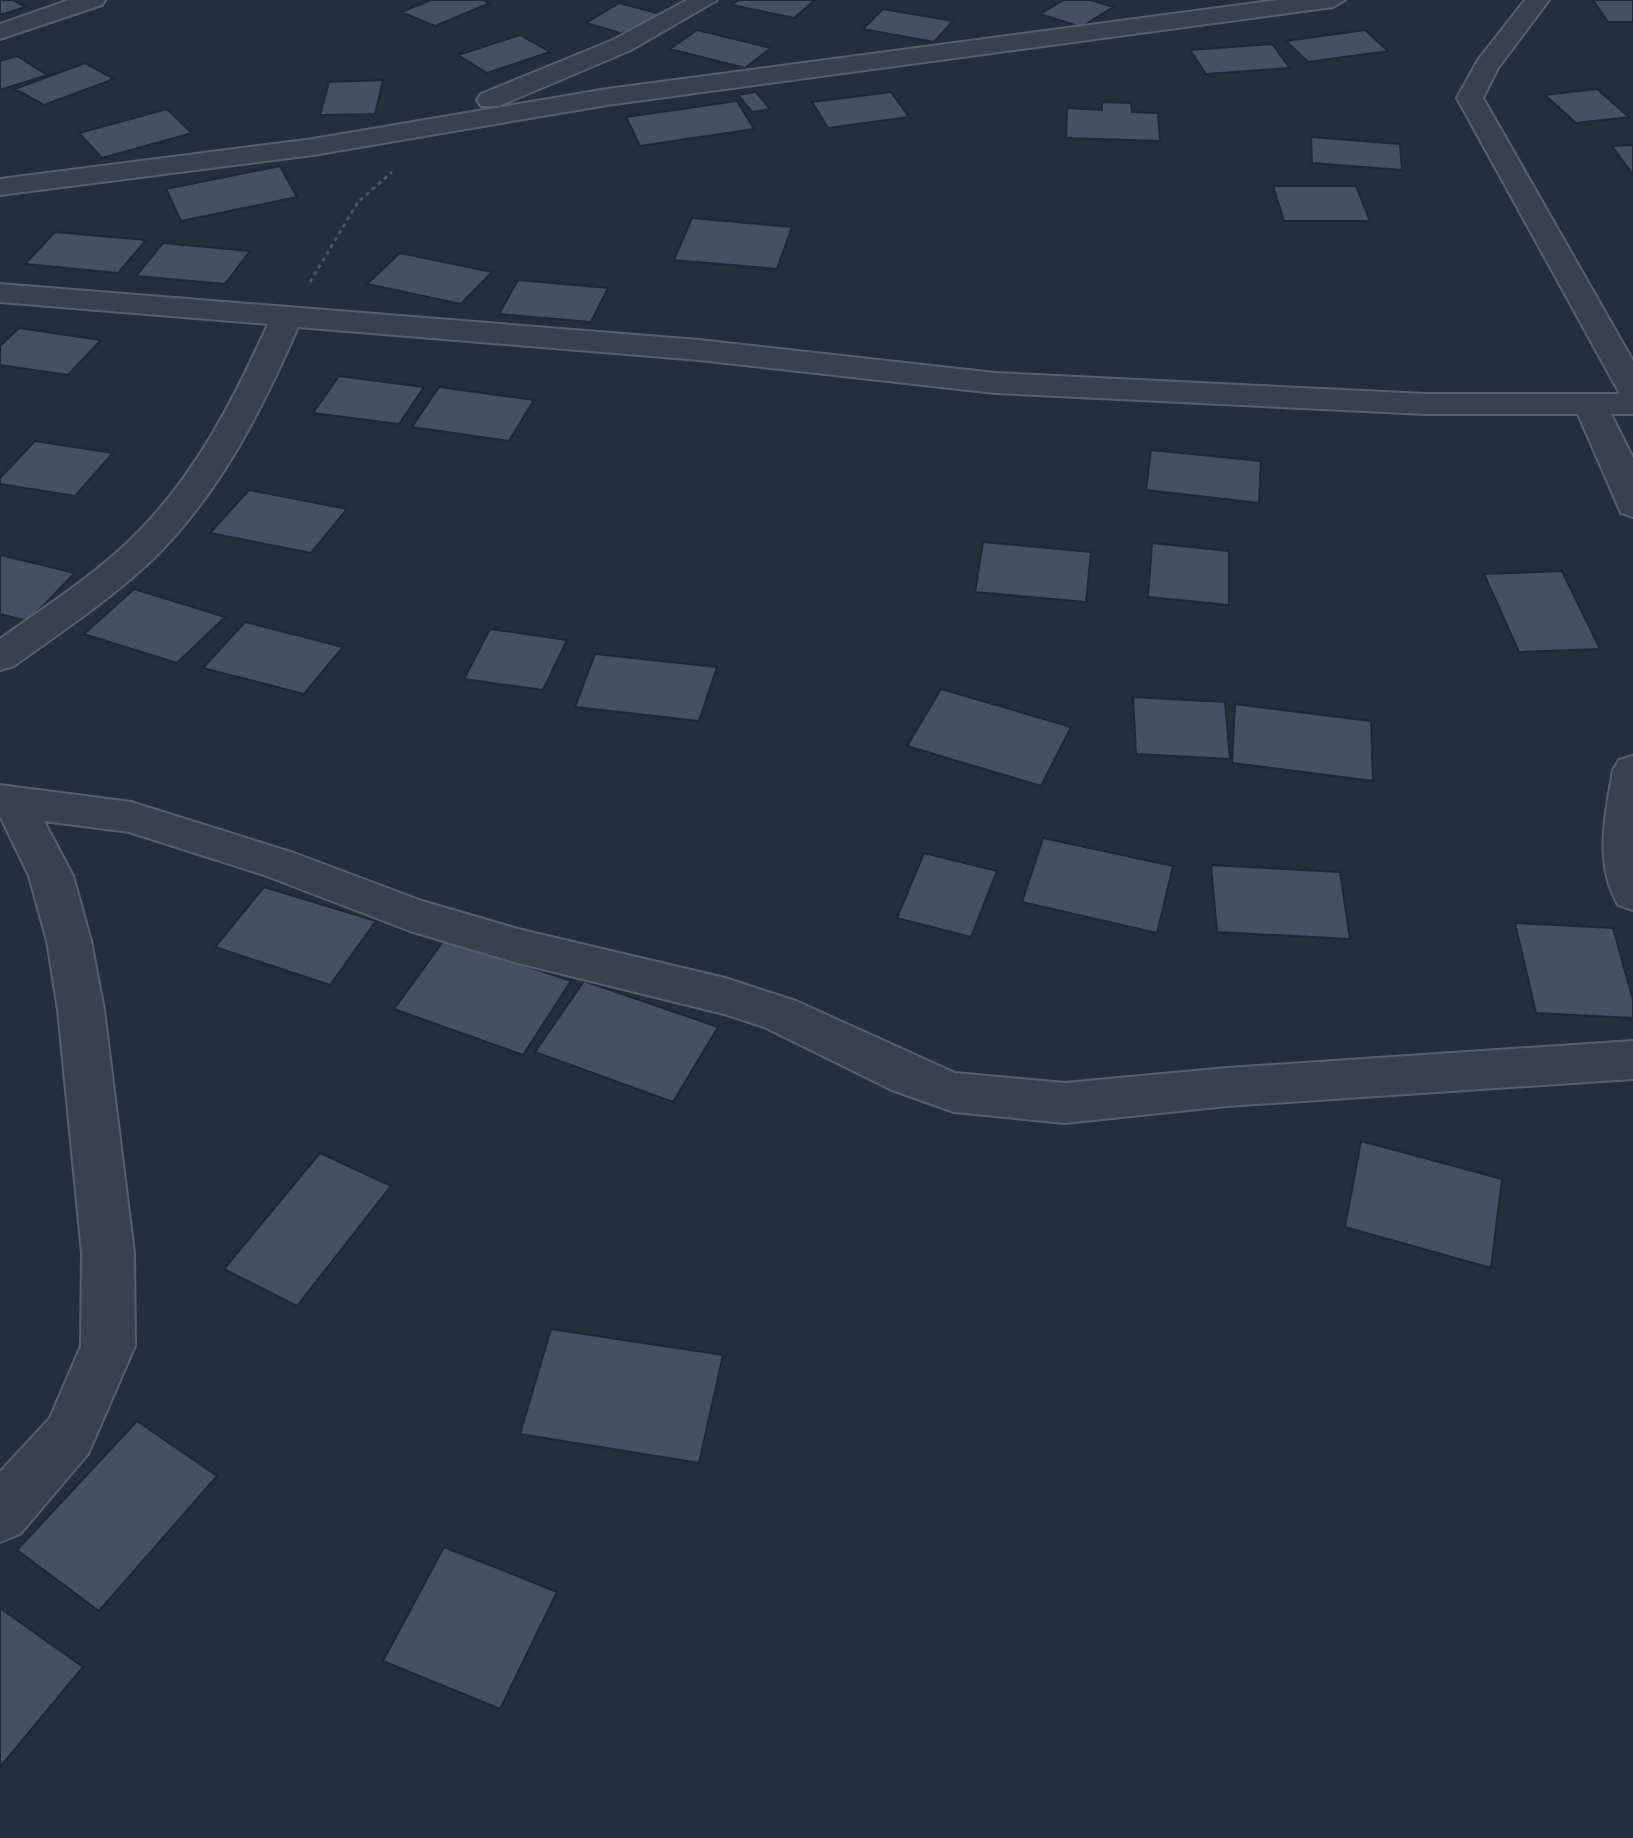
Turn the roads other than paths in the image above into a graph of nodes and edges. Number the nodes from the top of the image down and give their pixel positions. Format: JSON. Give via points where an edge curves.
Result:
{"nodes":[{"id":1,"x":705,"y":0,"type":"edge"},
{"id":2,"x":1232,"y":0,"type":"edge"},
{"id":3,"x":1333,"y":0,"type":"edge"},
{"id":4,"x":1537,"y":0,"type":"edge"},
{"id":5,"x":83,"y":1,"type":"edge"},
{"id":6,"x":1261,"y":10,"type":"junction"},
{"id":7,"x":0,"y":32,"type":"edge"},
{"id":8,"x":443,"y":126,"type":"junction"},
{"id":9,"x":0,"y":187,"type":"edge"},
{"id":10,"x":0,"y":293,"type":"edge"},
{"id":11,"x":287,"y":316,"type":"junction"},
{"id":12,"x":1633,"y":390,"type":"edge"},
{"id":13,"x":1590,"y":404,"type":"junction"},
{"id":14,"x":1633,"y":404,"type":"edge"},
{"id":15,"x":1633,"y":506,"type":"edge"},
{"id":16,"x":0,"y":657,"type":"edge"},
{"id":17,"x":1633,"y":770,"type":"edge"},
{"id":18,"x":7,"y":801,"type":"edge"},
{"id":19,"x":1633,"y":894,"type":"edge"},
{"id":20,"x":1633,"y":1060,"type":"edge"},
{"id":21,"x":0,"y":1514,"type":"edge"}],
"edges":[{"from":1,"to":8,"type":"street","via":[[622,45],[514,89]]},
{"from":2,"to":6,"type":"street"},
{"from":3,"to":6,"type":"street"},
{"from":4,"to":12,"type":"street","via":[[1477,76],[1470,98]]},
{"from":5,"to":7,"type":"street"},
{"from":6,"to":8,"type":"street","via":[[607,97]]},
{"from":8,"to":9,"type":"street"},
{"from":10,"to":11,"type":"street"},
{"from":11,"to":13,"type":"street","via":[[699,350],[995,383],[1426,404]]},
{"from":11,"to":16,"type":"street","via":[[254,395],[178,509],[141,550]]},
{"from":13,"to":14,"type":"street"},
{"from":13,"to":15,"type":"street"},
{"from":17,"to":19,"type":"street","via":[[1622,845]]},
{"from":18,"to":20,"type":"street","via":[[131,817],[423,918],[725,996],[780,1014],[954,1092],[1065,1103]]},
{"from":18,"to":21,"type":"street","via":[[51,876],[81,1010],[108,1253],[108,1346],[69,1436]]}]}
